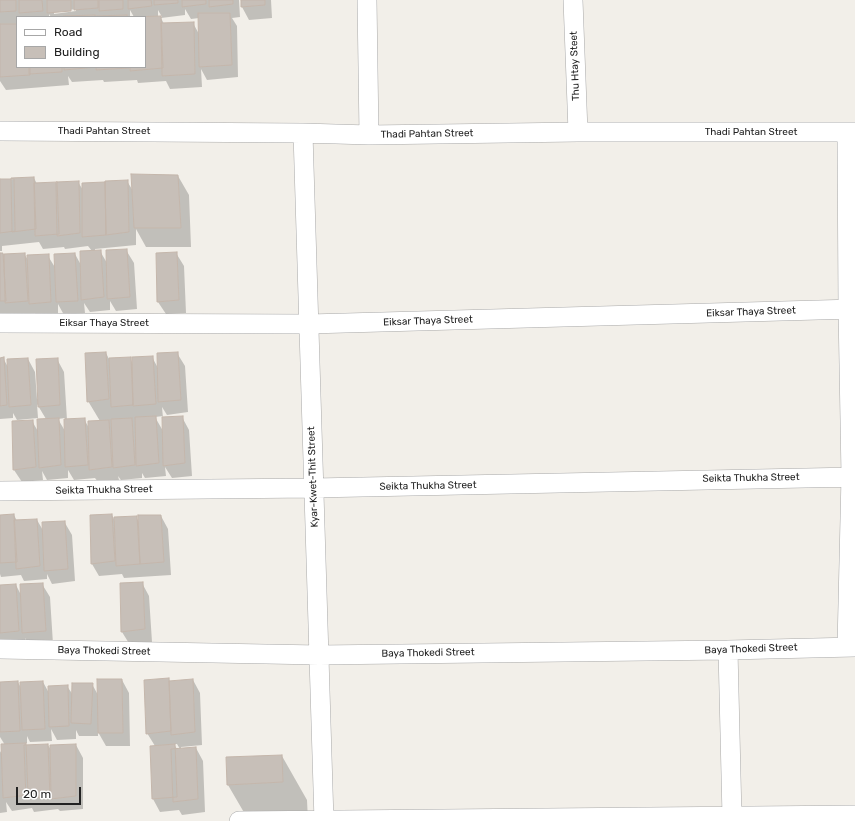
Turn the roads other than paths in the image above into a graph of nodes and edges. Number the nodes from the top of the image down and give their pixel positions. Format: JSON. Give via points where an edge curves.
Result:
{"nodes":[{"id":1,"x":367,"y":0,"type":"edge"},
{"id":2,"x":573,"y":0,"type":"edge"},
{"id":3,"x":0,"y":131,"type":"edge"},
{"id":4,"x":578,"y":132,"type":"junction"},
{"id":5,"x":851,"y":132,"type":"edge"},
{"id":6,"x":303,"y":133,"type":"junction"},
{"id":7,"x":369,"y":135,"type":"junction"},
{"id":8,"x":852,"y":309,"type":"edge"},
{"id":9,"x":0,"y":323,"type":"edge"},
{"id":10,"x":309,"y":324,"type":"junction"},
{"id":11,"x":853,"y":477,"type":"edge"},
{"id":12,"x":314,"y":488,"type":"junction"},
{"id":13,"x":0,"y":491,"type":"edge"},
{"id":14,"x":851,"y":647,"type":"edge"},
{"id":15,"x":0,"y":650,"type":"edge"},
{"id":16,"x":728,"y":650,"type":"junction"},
{"id":17,"x":319,"y":655,"type":"junction"},
{"id":18,"x":732,"y":816,"type":"junction"},
{"id":19,"x":855,"y":816,"type":"edge"},
{"id":20,"x":239,"y":821,"type":"edge"},
{"id":21,"x":324,"y":821,"type":"edge"}],
"edges":[{"from":1,"to":7,"type":"street"},
{"from":2,"to":4,"type":"street","name":"Thu Htay Steet"},
{"from":3,"to":6,"type":"street","name":"Thadi Pahtan Street"},
{"from":4,"to":5,"type":"street","name":"Thadi Pahtan Street"},
{"from":4,"to":7,"type":"street","name":"Thadi Pahtan Street"},
{"from":5,"to":8,"type":"street"},
{"from":6,"to":7,"type":"street","name":"Thadi Pahtan Street"},
{"from":6,"to":10,"type":"street","name":"Kyar-Kwet-Thit Street"},
{"from":8,"to":10,"type":"street","name":"Eiksar Thaya Street"},
{"from":8,"to":11,"type":"street"},
{"from":9,"to":10,"type":"street","name":"Eiksar Thaya Street"},
{"from":10,"to":12,"type":"street","name":"Kyar-Kwet-Thit Street"},
{"from":11,"to":12,"type":"street","name":"Seikta Thukha Street"},
{"from":11,"to":14,"type":"street"},
{"from":12,"to":13,"type":"street","name":"Seikta Thukha Street"},
{"from":12,"to":17,"type":"street","name":"Kyar-Kwet-Thit Street"},
{"from":14,"to":16,"type":"street","name":"Baya Thokedi Street"},
{"from":15,"to":17,"type":"street","name":"Baya Thokedi Street"},
{"from":16,"to":17,"type":"street","name":"Baya Thokedi Street"},
{"from":16,"to":18,"type":"street"},
{"from":17,"to":21,"type":"street","name":"Kyar-Kwet-Thit Street"},
{"from":18,"to":19,"type":"street"},
{"from":18,"to":21,"type":"street"},
{"from":20,"to":21,"type":"street"}]}
